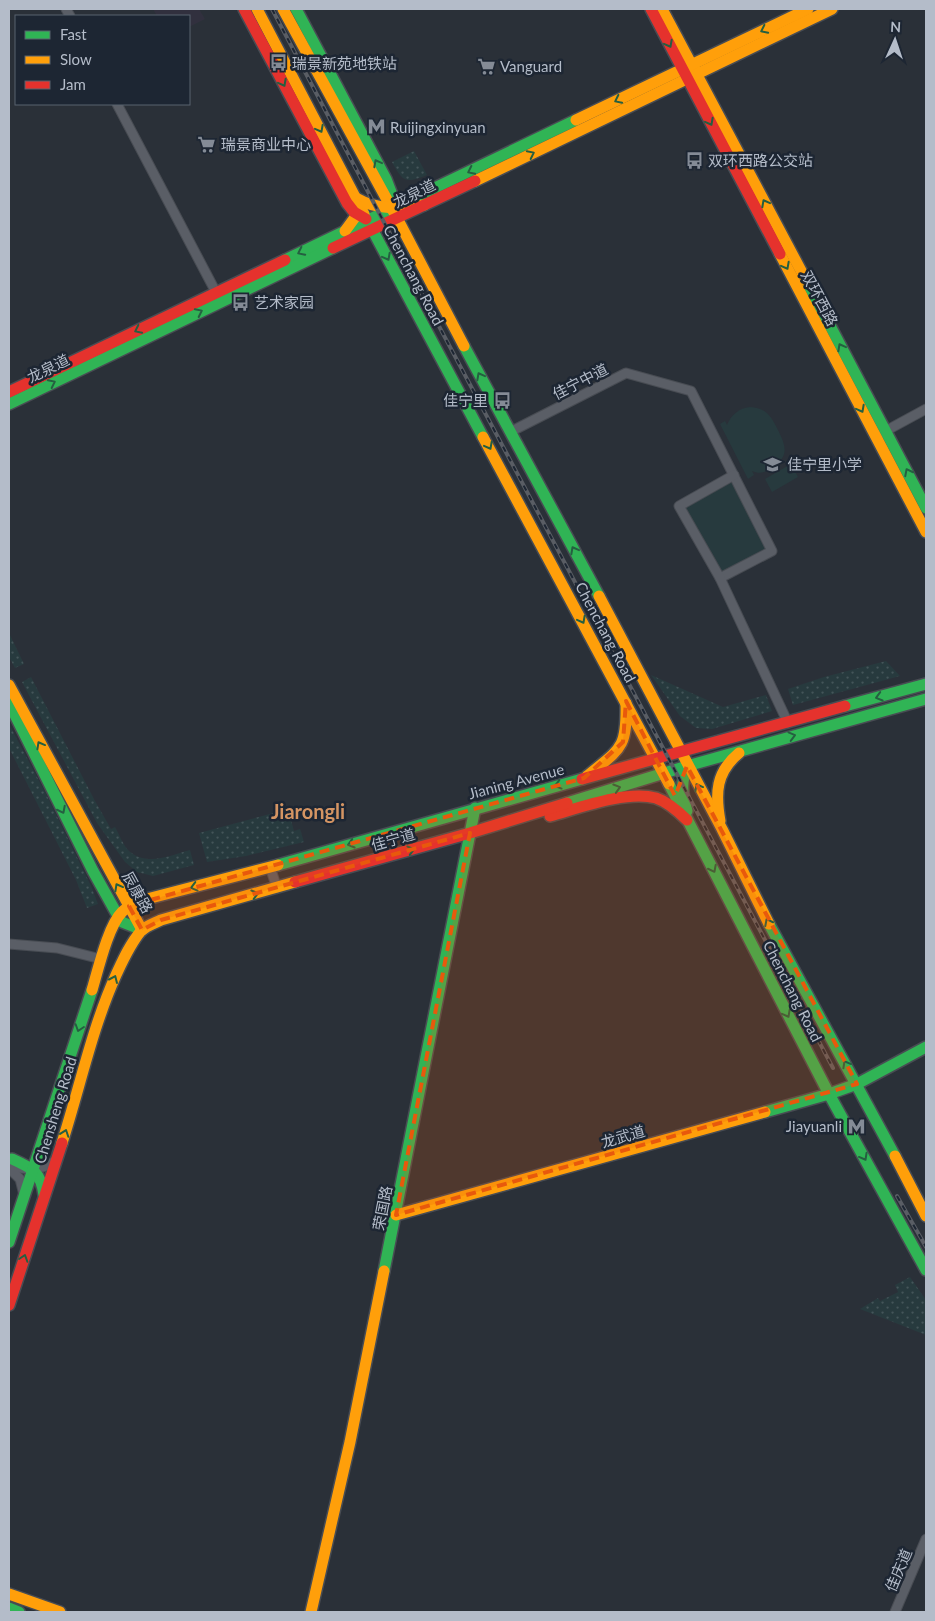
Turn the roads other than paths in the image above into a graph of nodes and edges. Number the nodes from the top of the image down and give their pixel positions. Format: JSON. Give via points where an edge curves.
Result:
{"nodes":[{"id":1,"x":244,"y":9,"type":"edge"},
{"id":2,"x":257,"y":9,"type":"edge"},
{"id":3,"x":283,"y":9,"type":"edge"},
{"id":4,"x":296,"y":9,"type":"edge"},
{"id":5,"x":651,"y":9,"type":"edge"},
{"id":6,"x":662,"y":9,"type":"edge"},
{"id":7,"x":808,"y":9,"type":"edge"},
{"id":8,"x":832,"y":9,"type":"edge"},
{"id":9,"x":689,"y":72,"type":"junction"},
{"id":10,"x":118,"y":105,"type":"edge"},
{"id":11,"x":378,"y":182,"type":"junction"},
{"id":12,"x":356,"y":198,"type":"junction"},
{"id":13,"x":374,"y":207,"type":"junction"},
{"id":14,"x":394,"y":213,"type":"junction"},
{"id":15,"x":357,"y":214,"type":"junction"},
{"id":16,"x":370,"y":225,"type":"junction"},
{"id":17,"x":347,"y":236,"type":"junction"},
{"id":18,"x":219,"y":297,"type":"junction"},
{"id":19,"x":9,"y":392,"type":"edge"},
{"id":20,"x":9,"y":404,"type":"edge"},
{"id":21,"x":926,"y":409,"type":"edge"},
{"id":22,"x":926,"y":416,"type":"edge"},
{"id":23,"x":510,"y":432,"type":"junction"},
{"id":24,"x":882,"y":436,"type":"junction"},
{"id":25,"x":734,"y":475,"type":"junction"},
{"id":26,"x":926,"y":508,"type":"edge"},
{"id":27,"x":926,"y":532,"type":"edge"},
{"id":28,"x":720,"y":578,"type":"junction"},
{"id":29,"x":926,"y":684,"type":"edge"},
{"id":30,"x":9,"y":685,"type":"edge"},
{"id":31,"x":926,"y":699,"type":"edge"},
{"id":32,"x":626,"y":701,"type":"junction"},
{"id":33,"x":9,"y":704,"type":"edge"},
{"id":34,"x":788,"y":723,"type":"junction"},
{"id":35,"x":730,"y":738,"type":"junction"},
{"id":36,"x":745,"y":749,"type":"junction"},
{"id":37,"x":679,"y":752,"type":"junction"},
{"id":38,"x":656,"y":758,"type":"junction"},
{"id":39,"x":687,"y":766,"type":"junction"},
{"id":40,"x":664,"y":774,"type":"junction"},
{"id":41,"x":584,"y":778,"type":"junction"},
{"id":42,"x":475,"y":808,"type":"junction"},
{"id":43,"x":511,"y":821,"type":"junction"},
{"id":44,"x":691,"y":825,"type":"junction"},
{"id":45,"x":722,"y":830,"type":"junction"},
{"id":46,"x":470,"y":833,"type":"junction"},
{"id":47,"x":270,"y":867,"type":"junction"},
{"id":48,"x":277,"y":888,"type":"junction"},
{"id":49,"x":129,"y":906,"type":"junction"},
{"id":50,"x":118,"y":916,"type":"junction"},
{"id":51,"x":142,"y":930,"type":"junction"},
{"id":52,"x":9,"y":944,"type":"edge"},
{"id":53,"x":101,"y":959,"type":"junction"},
{"id":54,"x":926,"y":1046,"type":"edge"},
{"id":55,"x":857,"y":1084,"type":"junction"},
{"id":56,"x":829,"y":1094,"type":"junction"},
{"id":57,"x":56,"y":1160,"type":"junction"},
{"id":58,"x":10,"y":1163,"type":"edge"},
{"id":59,"x":34,"y":1166,"type":"junction"},
{"id":60,"x":45,"y":1196,"type":"junction"},
{"id":61,"x":24,"y":1197,"type":"junction"},
{"id":62,"x":396,"y":1214,"type":"junction"},
{"id":63,"x":926,"y":1216,"type":"edge"},
{"id":64,"x":9,"y":1242,"type":"edge"},
{"id":65,"x":926,"y":1270,"type":"edge"},
{"id":66,"x":9,"y":1304,"type":"edge"},
{"id":67,"x":926,"y":1539,"type":"edge"},
{"id":68,"x":9,"y":1594,"type":"edge"},
{"id":69,"x":9,"y":1608,"type":"edge"},
{"id":70,"x":19,"y":1612,"type":"edge"},
{"id":71,"x":60,"y":1612,"type":"edge"},
{"id":72,"x":311,"y":1612,"type":"edge"},
{"id":73,"x":895,"y":1612,"type":"edge"}],
"edges":[{"from":1,"to":15,"type":"main road","one_way":true,"via":[[345,198]]},
{"from":2,"to":12,"type":"main road","name":"Chenchang Road","one_way":true},
{"from":3,"to":11,"type":"main road","name":"Chenchang Road"},
{"from":14,"to":4,"type":"main road","one_way":true,"via":[[386,179]]},
{"from":5,"to":9,"type":"main road","one_way":true},
{"from":6,"to":9,"type":"main road"},
{"from":7,"to":9,"type":"main road","name":"龙泉道","one_way":true},
{"from":8,"to":9,"type":"main road","name":"龙泉道"},
{"from":9,"to":14,"type":"main road","name":"龙泉道","one_way":true},
{"from":14,"to":9,"type":"main road","name":"龙泉道","one_way":true,"via":[[424,205]]},
{"from":9,"to":24,"type":"main road","name":"双环西路"},
{"from":10,"to":18,"type":"street"},
{"from":11,"to":13,"type":"main road"},
{"from":11,"to":14,"type":"main road","name":"Chenchang Road"},
{"from":12,"to":13,"type":"main road"},
{"from":12,"to":15,"type":"main road"},
{"from":12,"to":16,"type":"main road","name":"Chenchang Road"},
{"from":13,"to":14,"type":"main road"},
{"from":13,"to":16,"type":"main road"},
{"from":14,"to":16,"type":"main road","name":"龙泉道"},
{"from":23,"to":14,"type":"main road","name":"Chenchang Road","one_way":true},
{"from":15,"to":16,"type":"main road"},
{"from":15,"to":17,"type":"main road"},
{"from":16,"to":17,"type":"main road"},
{"from":16,"to":32,"type":"main road","name":"Chenchang Road","one_way":true},
{"from":17,"to":18,"type":"main road","name":"龙泉道"},
{"from":18,"to":19,"type":"main road","name":"龙泉道","one_way":true},
{"from":20,"to":18,"type":"main road","name":"龙泉道","one_way":true},
{"from":21,"to":24,"type":"street"},
{"from":22,"to":24,"type":"street"},
{"from":23,"to":25,"type":"street","name":"佳宁中道","via":[[626,373],[691,391]]},
{"from":37,"to":23,"type":"main road","name":"Chenchang Road","one_way":true},
{"from":26,"to":24,"type":"main road","one_way":true},
{"from":24,"to":27,"type":"main road","name":"双环西路"},
{"from":25,"to":28,"type":"street","name":"佳宁中道","via":[[772,551]]},
{"from":25,"to":28,"type":"street","via":[[679,506]]},
{"from":28,"to":34,"type":"street"},
{"from":29,"to":34,"type":"main road","name":"Jianing Avenue","one_way":true},
{"from":49,"to":30,"type":"main road","name":"辰康路","one_way":true},
{"from":36,"to":31,"type":"main road","one_way":true},
{"from":32,"to":38,"type":"main road","name":"Chenchang Road"},
{"from":32,"to":41,"type":"main road","via":[[626,731],[619,748]]},
{"from":33,"to":50,"type":"main road","name":"辰康路","one_way":true},
{"from":34,"to":35,"type":"main road","name":"Jianing Avenue"},
{"from":35,"to":37,"type":"main road","name":"Jianing Avenue"},
{"from":35,"to":39,"type":"main road","via":[[698,754]]},
{"from":36,"to":39,"type":"main road"},
{"from":36,"to":45,"type":"main road","via":[[732,758],[720,775],[717,801]]},
{"from":37,"to":38,"type":"main road","name":"Jianing Avenue"},
{"from":37,"to":39,"type":"main road","name":"Chenchang Road"},
{"from":38,"to":40,"type":"main road","name":"Chenchang Road"},
{"from":38,"to":41,"type":"main road","name":"Jianing Avenue"},
{"from":39,"to":40,"type":"main road"},
{"from":39,"to":44,"type":"main road","via":[[682,787]]},
{"from":45,"to":39,"type":"main road","name":"Chenchang Road","one_way":true},
{"from":43,"to":40,"type":"main road","one_way":true},
{"from":40,"to":44,"type":"main road","name":"Chenchang Road"},
{"from":41,"to":42,"type":"main road","name":"Jianing Avenue","one_way":true},
{"from":42,"to":46,"type":"main road","name":"荣国路"},
{"from":42,"to":47,"type":"main road","name":"Jianing Avenue","one_way":true},
{"from":43,"to":44,"type":"main road","via":[[546,817],[620,799],[646,797],[672,807]]},
{"from":43,"to":46,"type":"main road","name":"佳宁道"},
{"from":44,"to":56,"type":"main road","name":"Chenchang Road","one_way":true},
{"from":55,"to":45,"type":"main road","name":"Chenchang Road","one_way":true,"via":[[773,932]]},
{"from":48,"to":46,"type":"main road","name":"佳宁道","one_way":true},
{"from":46,"to":62,"type":"main road","name":"荣国路"},
{"from":47,"to":48,"type":"street"},
{"from":47,"to":49,"type":"main road","name":"Jianing Avenue","one_way":true},
{"from":51,"to":48,"type":"main road","name":"佳宁道","one_way":true,"via":[[161,920]]},
{"from":49,"to":50,"type":"main road","name":"Jianing Avenue"},
{"from":49,"to":51,"type":"main road","name":"辰康路"},
{"from":50,"to":51,"type":"main road","name":"辰康路","via":[[122,922]]},
{"from":50,"to":53,"type":"main road","name":"Chensheng Road"},
{"from":57,"to":51,"type":"main road","name":"Chensheng Road","one_way":true,"via":[[109,990],[124,957]]},
{"from":52,"to":53,"type":"street","via":[[57,948]]},
{"from":53,"to":59,"type":"main road","name":"Chensheng Road","one_way":true},
{"from":54,"to":55,"type":"main road","name":"龙武道"},
{"from":55,"to":56,"type":"main road","name":"龙武道"},
{"from":55,"to":63,"type":"main road","name":"Chenchang Road"},
{"from":56,"to":62,"type":"main road","name":"龙武道"},
{"from":56,"to":65,"type":"main road","name":"Chenchang Road","one_way":true},
{"from":57,"to":59,"type":"street","via":[[52,1164]]},
{"from":57,"to":60,"type":"main road","name":"Chensheng Road"},
{"from":58,"to":59,"type":"main road"},
{"from":58,"to":61,"type":"street","via":[[20,1179]]},
{"from":59,"to":60,"type":"main road","via":[[43,1182]]},
{"from":59,"to":61,"type":"main road","name":"Chensheng Road"},
{"from":66,"to":60,"type":"main road","name":"Chensheng Road","one_way":true},
{"from":61,"to":64,"type":"main road","name":"Chensheng Road"},
{"from":62,"to":72,"type":"main road","name":"荣国路","via":[[350,1442]]},
{"from":67,"to":73,"type":"street","name":"佳庆道"},
{"from":68,"to":71,"type":"main road"},
{"from":69,"to":70,"type":"main road"}]}
